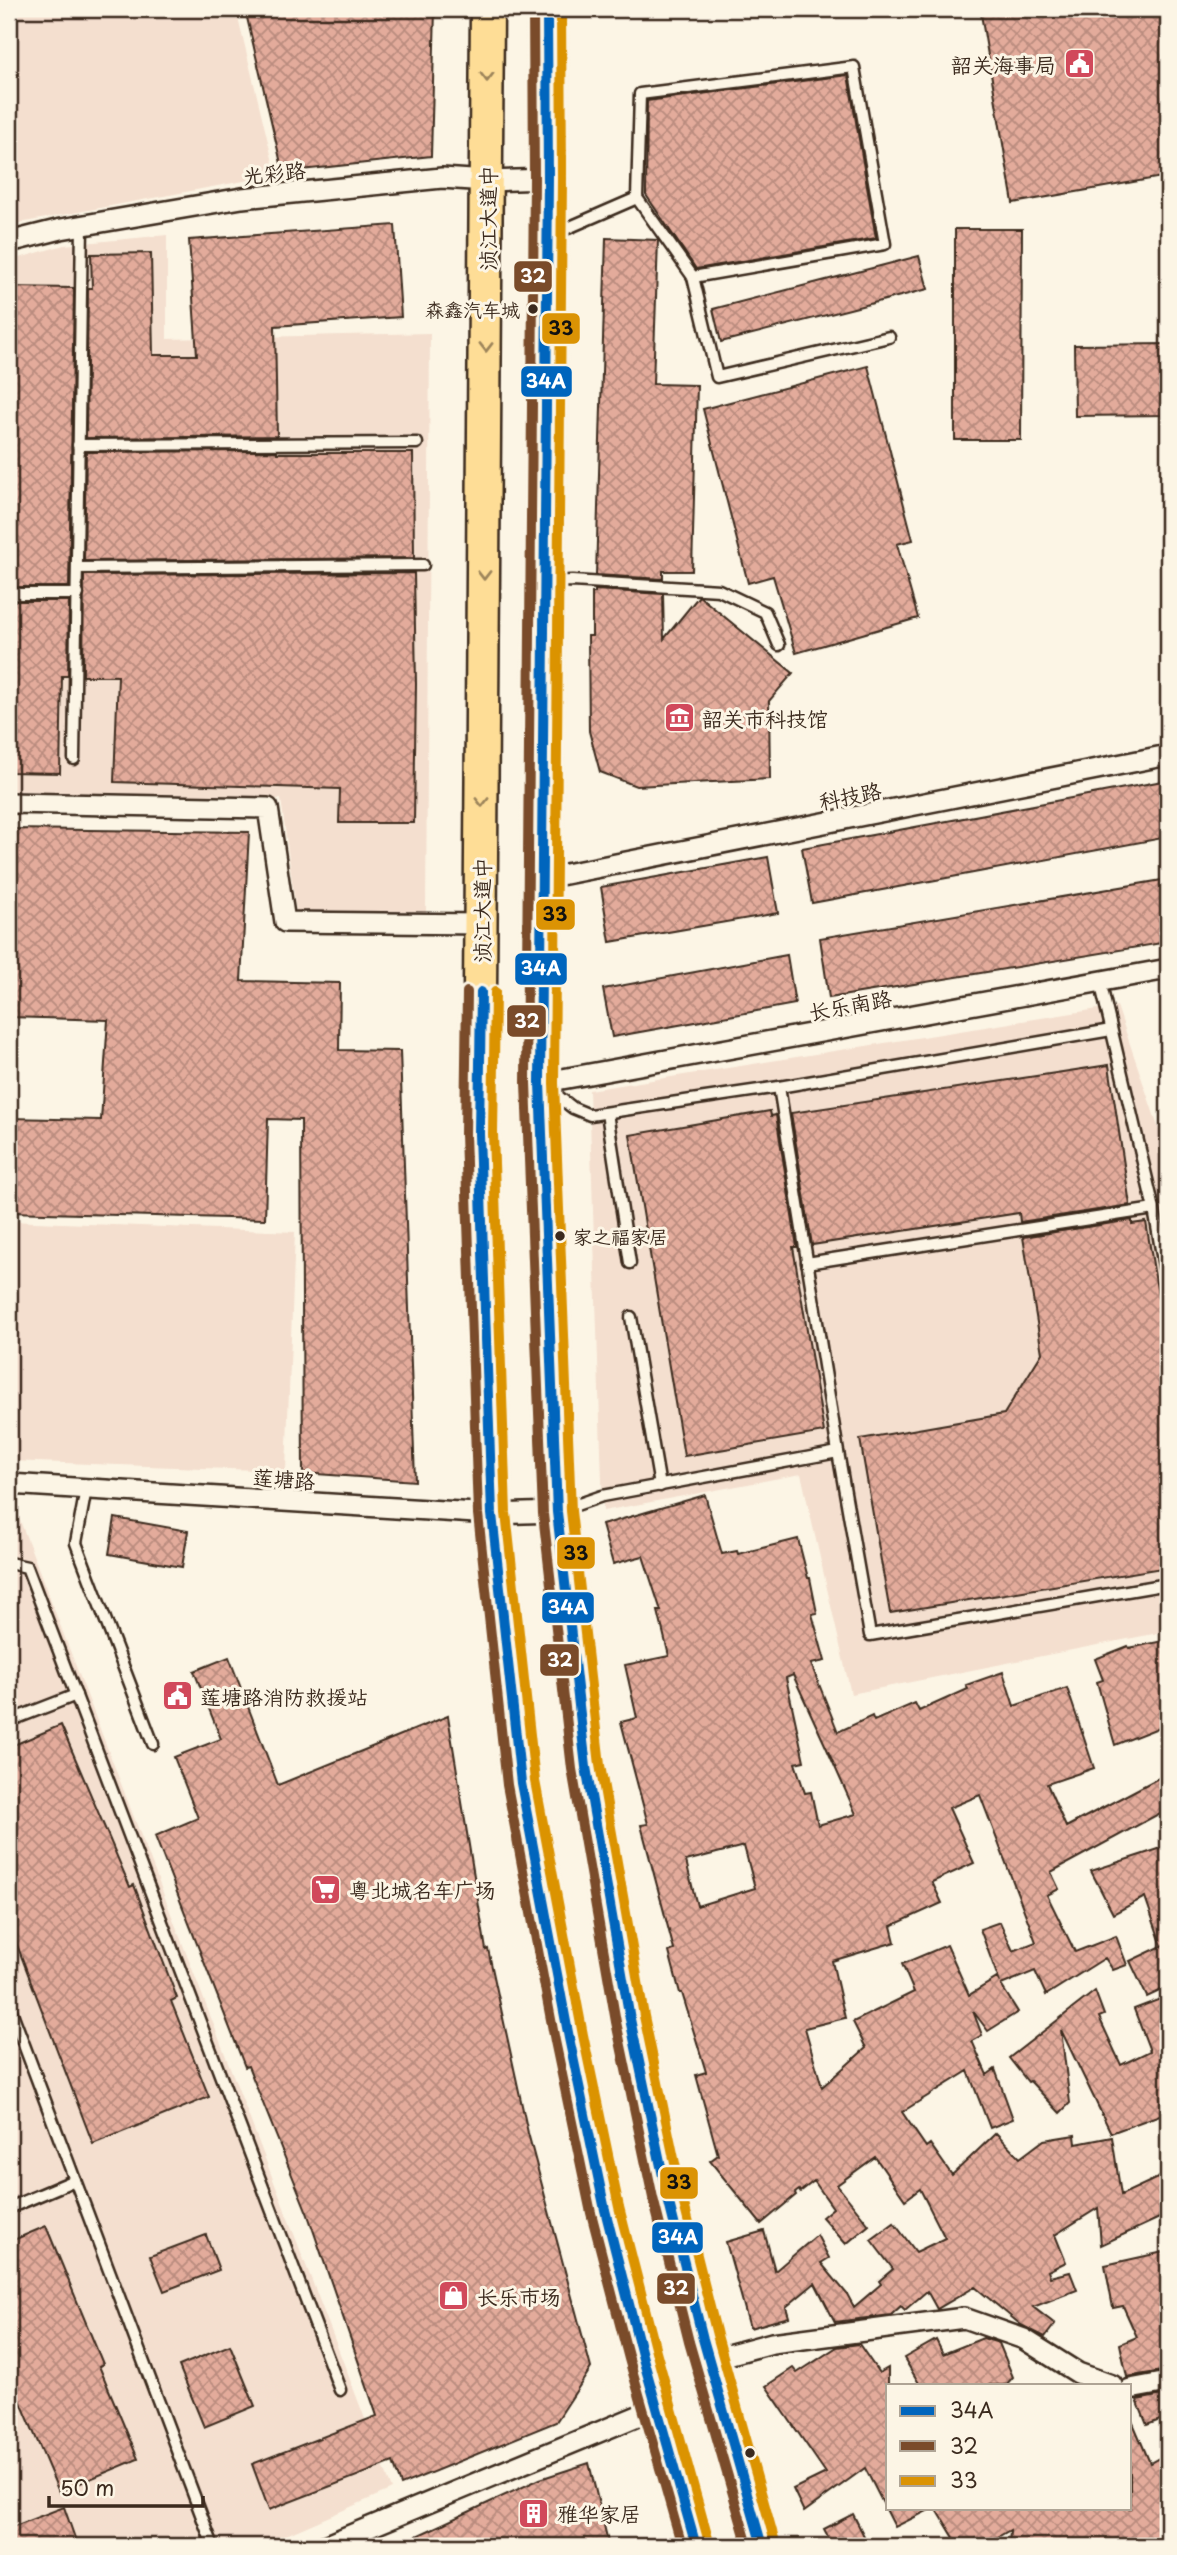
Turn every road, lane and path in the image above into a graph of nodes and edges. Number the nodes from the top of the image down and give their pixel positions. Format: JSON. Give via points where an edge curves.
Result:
{"nodes":[{"id":1,"x":487,"y":9,"type":"edge"},
{"id":2,"x":547,"y":9,"type":"edge"},
{"id":3,"x":548,"y":179,"type":"junction"},
{"id":4,"x":487,"y":181,"type":"junction"},
{"id":5,"x":637,"y":198,"type":"junction"},
{"id":6,"x":82,"y":225,"type":"junction"},
{"id":7,"x":547,"y":237,"type":"junction"},
{"id":8,"x":9,"y":242,"type":"edge"},
{"id":9,"x":693,"y":277,"type":"junction"},
{"id":10,"x":890,"y":337,"type":"dead end"},
{"id":11,"x":417,"y":443,"type":"dead end"},
{"id":12,"x":78,"y":445,"type":"junction"},
{"id":13,"x":423,"y":565,"type":"dead end"},
{"id":14,"x":78,"y":568,"type":"junction"},
{"id":15,"x":543,"y":583,"type":"junction"},
{"id":16,"x":9,"y":594,"type":"edge"},
{"id":17,"x":78,"y":594,"type":"junction"},
{"id":18,"x":779,"y":645,"type":"dead end"},
{"id":19,"x":1168,"y":755,"type":"edge"},
{"id":20,"x":74,"y":759,"type":"dead end"},
{"id":21,"x":9,"y":803,"type":"edge"},
{"id":22,"x":540,"y":879,"type":"junction"},
{"id":23,"x":481,"y":924,"type":"junction"},
{"id":24,"x":1168,"y":969,"type":"edge"},
{"id":25,"x":1100,"y":981,"type":"junction"},
{"id":26,"x":1111,"y":1030,"type":"junction"},
{"id":27,"x":540,"y":1083,"type":"junction"},
{"id":28,"x":779,"y":1087,"type":"junction"},
{"id":29,"x":607,"y":1113,"type":"junction"},
{"id":30,"x":1154,"y":1209,"type":"junction"},
{"id":31,"x":630,"y":1263,"type":"dead end"},
{"id":32,"x":807,"y":1263,"type":"junction"},
{"id":33,"x":1168,"y":1290,"type":"edge"},
{"id":34,"x":631,"y":1317,"type":"dead end"},
{"id":35,"x":838,"y":1452,"type":"junction"},
{"id":36,"x":9,"y":1484,"type":"edge"},
{"id":37,"x":660,"y":1486,"type":"junction"},
{"id":38,"x":86,"y":1489,"type":"junction"},
{"id":39,"x":557,"y":1512,"type":"junction"},
{"id":40,"x":492,"y":1514,"type":"junction"},
{"id":41,"x":9,"y":1563,"type":"edge"},
{"id":42,"x":1168,"y":1584,"type":"edge"},
{"id":43,"x":76,"y":1695,"type":"junction"},
{"id":44,"x":9,"y":1721,"type":"edge"},
{"id":45,"x":153,"y":1744,"type":"dead end"},
{"id":46,"x":9,"y":2004,"type":"edge"},
{"id":47,"x":75,"y":2180,"type":"junction"},
{"id":48,"x":9,"y":2208,"type":"edge"},
{"id":49,"x":709,"y":2360,"type":"junction"},
{"id":50,"x":1168,"y":2382,"type":"edge"},
{"id":51,"x":1109,"y":2384,"type":"edge"},
{"id":52,"x":1132,"y":2389,"type":"edge"},
{"id":53,"x":340,"y":2390,"type":"dead end"},
{"id":54,"x":657,"y":2408,"type":"junction"},
{"id":55,"x":213,"y":2546,"type":"edge"},
{"id":56,"x":324,"y":2546,"type":"edge"},
{"id":57,"x":696,"y":2546,"type":"edge"},
{"id":58,"x":762,"y":2546,"type":"edge"}],
"edges":[{"from":1,"to":4,"type":"main road","name":"浈江大道中","one_way":true},
{"from":2,"to":3,"type":"main road"},
{"from":3,"to":4,"type":"street","name":"光彩路"},
{"from":3,"to":7,"type":"main road"},
{"from":4,"to":6,"type":"street","name":"光彩路","via":[[442,178],[242,198]]},
{"from":4,"to":23,"type":"main road","name":"浈江大道中","one_way":true},
{"from":5,"to":7,"type":"lane"},
{"from":5,"to":9,"type":"lane"},
{"from":5,"to":9,"type":"lane","via":[[640,94],[854,66],[885,244]]},
{"from":6,"to":8,"type":"street","name":"光彩路"},
{"from":6,"to":12,"type":"lane"},
{"from":7,"to":15,"type":"main road"},
{"from":9,"to":10,"type":"lane","via":[[717,377]]},
{"from":11,"to":12,"type":"lane"},
{"from":12,"to":14,"type":"lane"},
{"from":13,"to":14,"type":"lane"},
{"from":14,"to":17,"type":"lane"},
{"from":15,"to":18,"type":"lane","via":[[719,590],[765,611]]},
{"from":15,"to":22,"type":"main road"},
{"from":16,"to":17,"type":"lane"},
{"from":17,"to":20,"type":"lane"},
{"from":19,"to":22,"type":"street","name":"科技路"},
{"from":21,"to":23,"type":"street","via":[[268,807],[285,922]]},
{"from":22,"to":27,"type":"main road"},
{"from":23,"to":40,"type":"main road","name":"浈江大道中","via":[[480,1134]]},
{"from":24,"to":25,"type":"street","name":"长乐南路"},
{"from":25,"to":26,"type":"lane"},
{"from":25,"to":27,"type":"street","name":"长乐南路"},
{"from":26,"to":28,"type":"lane"},
{"from":26,"to":30,"type":"lane"},
{"from":27,"to":29,"type":"lane","via":[[573,1108],[590,1115]]},
{"from":27,"to":39,"type":"main road"},
{"from":28,"to":29,"type":"lane"},
{"from":28,"to":32,"type":"lane"},
{"from":29,"to":31,"type":"lane"},
{"from":30,"to":32,"type":"lane"},
{"from":30,"to":33,"type":"lane"},
{"from":32,"to":35,"type":"lane"},
{"from":34,"to":37,"type":"lane"},
{"from":35,"to":37,"type":"lane"},
{"from":35,"to":42,"type":"lane","via":[[870,1635]]},
{"from":36,"to":38,"type":"street","name":"莲塘路"},
{"from":37,"to":39,"type":"lane","via":[[595,1498]]},
{"from":38,"to":40,"type":"street","name":"莲塘路"},
{"from":38,"to":45,"type":"lane","via":[[76,1543]]},
{"from":39,"to":40,"type":"street","name":"莲塘路"},
{"from":39,"to":49,"type":"main road","via":[[586,1767],[630,2019],[667,2195]]},
{"from":40,"to":54,"type":"main road","name":"浈江大道中","via":[[528,1823],[605,2210]]},
{"from":41,"to":43,"type":"lane","via":[[27,1567]]},
{"from":43,"to":44,"type":"lane"},
{"from":43,"to":53,"type":"lane"},
{"from":46,"to":47,"type":"lane"},
{"from":47,"to":48,"type":"lane"},
{"from":47,"to":55,"type":"lane"},
{"from":49,"to":51,"type":"street","via":[[772,2343],[964,2318],[1024,2339],[1078,2373]]},
{"from":49,"to":58,"type":"main road"},
{"from":50,"to":52,"type":"street"},
{"from":54,"to":56,"type":"street"},
{"from":54,"to":57,"type":"main road","name":"浈江大道中"}]}
